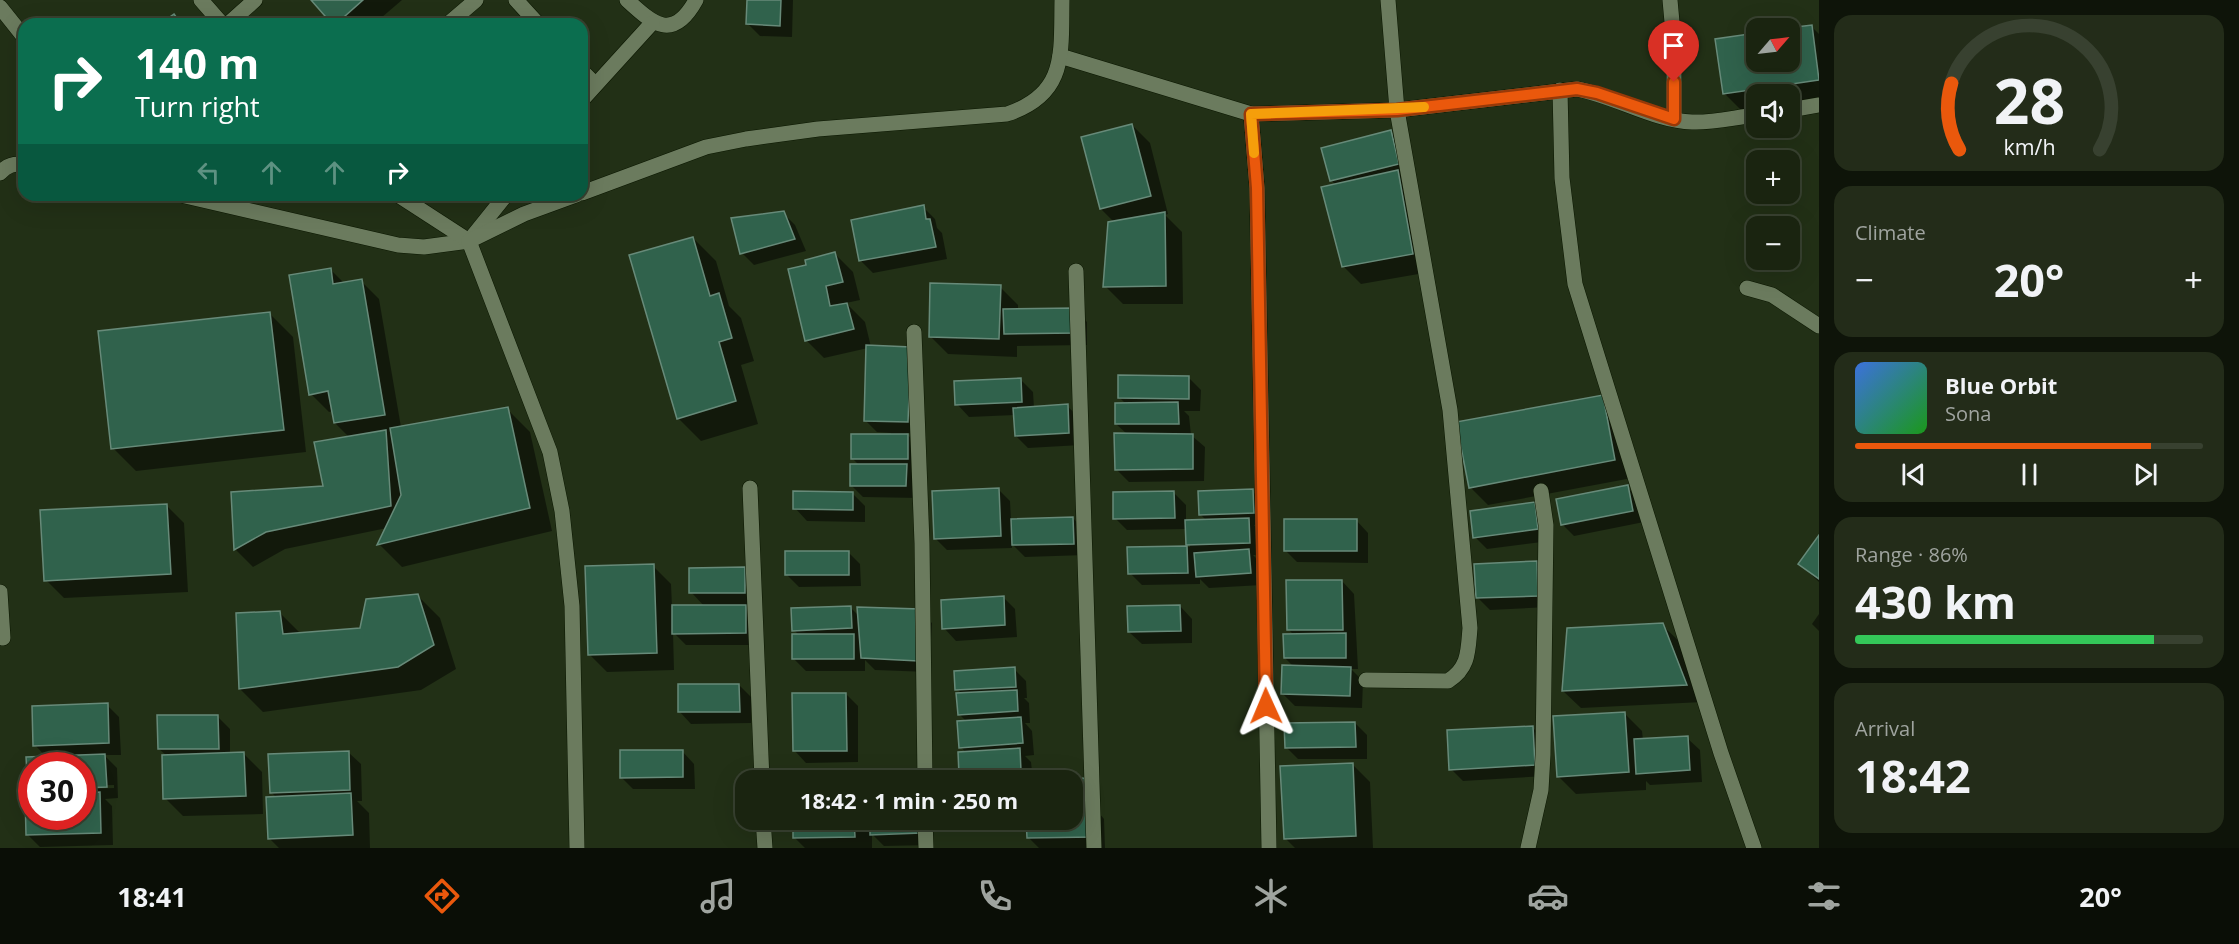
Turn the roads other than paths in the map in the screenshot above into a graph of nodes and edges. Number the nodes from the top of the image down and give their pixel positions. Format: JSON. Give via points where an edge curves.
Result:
{"nodes":[{"id":1,"x":201,"y":0,"type":"edge"},
{"id":2,"x":255,"y":0,"type":"edge"},
{"id":3,"x":476,"y":0,"type":"edge"},
{"id":4,"x":516,"y":0,"type":"edge"},
{"id":5,"x":627,"y":0,"type":"edge"},
{"id":6,"x":696,"y":0,"type":"edge"},
{"id":7,"x":1062,"y":0,"type":"edge"},
{"id":8,"x":1388,"y":0,"type":"edge"},
{"id":9,"x":1670,"y":0,"type":"edge"},
{"id":10,"x":0,"y":7,"type":"edge"},
{"id":11,"x":217,"y":18,"type":"edge"},
{"id":12,"x":235,"y":18,"type":"edge"},
{"id":13,"x":455,"y":18,"type":"edge"},
{"id":14,"x":532,"y":18,"type":"edge"},
{"id":15,"x":652,"y":23,"type":"junction"},
{"id":16,"x":18,"y":30,"type":"edge"},
{"id":17,"x":1060,"y":56,"type":"junction"},
{"id":18,"x":588,"y":77,"type":"edge"},
{"id":19,"x":595,"y":84,"type":"junction"},
{"id":20,"x":1560,"y":90,"type":"junction"},
{"id":21,"x":588,"y":93,"type":"edge"},
{"id":22,"x":1819,"y":105,"type":"edge"},
{"id":23,"x":1800,"y":108,"type":"edge"},
{"id":24,"x":1397,"y":110,"type":"junction"},
{"id":25,"x":1251,"y":114,"type":"junction"},
{"id":26,"x":1746,"y":116,"type":"edge"},
{"id":27,"x":1674,"y":119,"type":"junction"},
{"id":28,"x":18,"y":166,"type":"edge"},
{"id":29,"x":0,"y":173,"type":"edge"},
{"id":30,"x":588,"y":191,"type":"edge"},
{"id":31,"x":207,"y":201,"type":"edge"},
{"id":32,"x":407,"y":201,"type":"edge"},
{"id":33,"x":501,"y":201,"type":"edge"},
{"id":34,"x":560,"y":201,"type":"edge"},
{"id":35,"x":469,"y":241,"type":"junction"},
{"id":36,"x":1076,"y":271,"type":"dead end"},
{"id":37,"x":1747,"y":288,"type":"dead end"},
{"id":38,"x":1819,"y":326,"type":"edge"},
{"id":39,"x":914,"y":332,"type":"dead end"},
{"id":40,"x":750,"y":488,"type":"dead end"},
{"id":41,"x":1541,"y":491,"type":"dead end"},
{"id":42,"x":0,"y":592,"type":"edge"},
{"id":43,"x":3,"y":638,"type":"dead end"},
{"id":44,"x":1366,"y":680,"type":"dead end"},
{"id":45,"x":762,"y":770,"type":"edge"},
{"id":46,"x":925,"y":770,"type":"edge"},
{"id":47,"x":764,"y":830,"type":"edge"},
{"id":48,"x":926,"y":830,"type":"edge"},
{"id":49,"x":577,"y":848,"type":"edge"},
{"id":50,"x":765,"y":848,"type":"edge"},
{"id":51,"x":926,"y":848,"type":"edge"},
{"id":52,"x":1094,"y":848,"type":"edge"},
{"id":53,"x":1269,"y":848,"type":"edge"},
{"id":54,"x":1528,"y":848,"type":"edge"},
{"id":55,"x":1754,"y":848,"type":"edge"}],
"edges":[{"from":1,"to":11,"type":"street"},
{"from":2,"to":12,"type":"street"},
{"from":3,"to":13,"type":"street"},
{"from":4,"to":14,"type":"street"},
{"from":5,"to":15,"type":"street"},
{"from":6,"to":15,"type":"street","via":[[676,22],[664,26]]},
{"from":7,"to":17,"type":"street"},
{"from":8,"to":24,"type":"street"},
{"from":9,"to":27,"type":"street"},
{"from":10,"to":16,"type":"street"},
{"from":15,"to":19,"type":"street"},
{"from":17,"to":25,"type":"street"},
{"from":17,"to":30,"type":"street","via":[[1047,89],[1029,107],[1007,114],[818,129],[746,139],[706,147]]},
{"from":18,"to":19,"type":"street"},
{"from":19,"to":21,"type":"street"},
{"from":20,"to":24,"type":"street"},
{"from":20,"to":27,"type":"street","via":[[1597,93]]},
{"from":20,"to":55,"type":"street","via":[[1562,178],[1575,284]]},
{"from":22,"to":23,"type":"street"},
{"from":24,"to":25,"type":"street"},
{"from":24,"to":44,"type":"street","via":[[1450,410],[1470,628],[1467,660],[1459,674],[1448,681]]},
{"from":25,"to":53,"type":"street","via":[[1257,200]]},
{"from":26,"to":27,"type":"street","via":[[1693,122]]},
{"from":28,"to":29,"type":"street","via":[[5,167]]},
{"from":31,"to":35,"type":"street","via":[[398,245],[424,247]]},
{"from":32,"to":35,"type":"street"},
{"from":33,"to":35,"type":"street"},
{"from":34,"to":35,"type":"street"},
{"from":35,"to":49,"type":"street","via":[[550,452],[562,511],[572,606]]},
{"from":36,"to":52,"type":"street"},
{"from":37,"to":38,"type":"street","via":[[1772,295]]},
{"from":39,"to":46,"type":"street"},
{"from":40,"to":45,"type":"street"},
{"from":41,"to":54,"type":"street","via":[[1546,525],[1543,755],[1541,790]]},
{"from":42,"to":43,"type":"street"},
{"from":47,"to":50,"type":"street"},
{"from":48,"to":51,"type":"street"}]}
